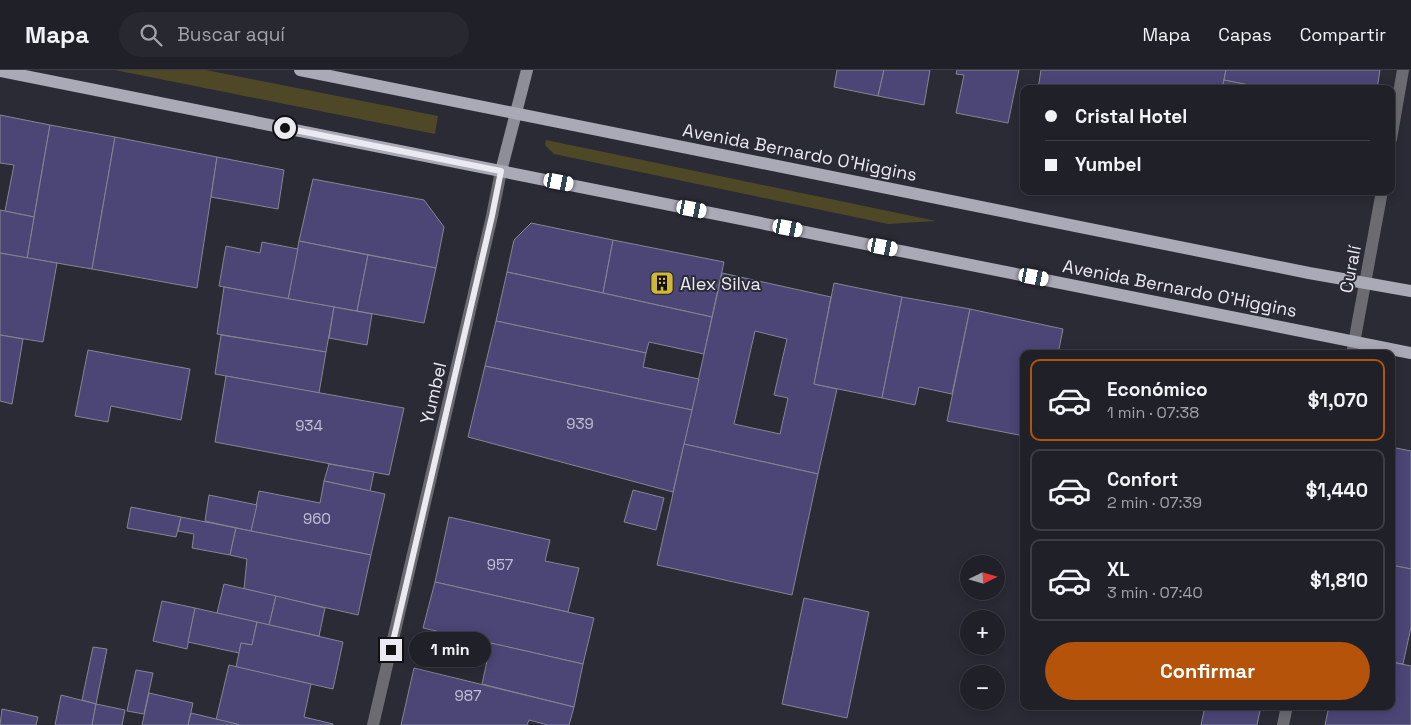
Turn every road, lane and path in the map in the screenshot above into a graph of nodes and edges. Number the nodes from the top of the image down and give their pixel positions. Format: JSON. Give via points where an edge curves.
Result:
{"nodes":[{"id":1,"x":300,"y":70,"type":"edge"},
{"id":2,"x":527,"y":70,"type":"edge"},
{"id":3,"x":1403,"y":70,"type":"edge"},
{"id":4,"x":0,"y":71,"type":"edge"},
{"id":5,"x":516,"y":113,"type":"junction"},
{"id":6,"x":1395,"y":116,"type":"edge"},
{"id":7,"x":501,"y":171,"type":"junction"},
{"id":8,"x":1381,"y":195,"type":"edge"},
{"id":9,"x":1365,"y":283,"type":"junction"},
{"id":10,"x":1411,"y":291,"type":"edge"},
{"id":11,"x":1353,"y":347,"type":"edge"},
{"id":12,"x":1382,"y":350,"type":"edge"},
{"id":13,"x":1395,"y":351,"type":"edge"},
{"id":14,"x":1411,"y":353,"type":"edge"},
{"id":15,"x":1286,"y":710,"type":"edge"},
{"id":16,"x":373,"y":725,"type":"edge"},
{"id":17,"x":1283,"y":725,"type":"edge"}],
"edges":[{"from":1,"to":5,"type":"main road","name":"Avenida Bernardo O'Higgins"},
{"from":2,"to":5,"type":"street","name":"Yumbel"},
{"from":3,"to":6,"type":"street"},
{"from":4,"to":7,"type":"main road","name":"Avenida Bernardo O'Higgins"},
{"from":5,"to":7,"type":"street","name":"Yumbel"},
{"from":5,"to":9,"type":"main road","name":"Avenida Bernardo O'Higgins"},
{"from":7,"to":11,"type":"main road","name":"Avenida Bernardo O'Higgins"},
{"from":7,"to":16,"type":"street","name":"Yumbel"},
{"from":8,"to":9,"type":"street","name":"Curalí"},
{"from":9,"to":10,"type":"main road","name":"Avenida Bernardo O'Higgins"},
{"from":9,"to":11,"type":"street","name":"Curalí"},
{"from":11,"to":12,"type":"main road","name":"Avenida Bernardo O'Higgins"},
{"from":13,"to":14,"type":"main road","name":"Avenida Bernardo O'Higgins"},
{"from":15,"to":17,"type":"street"}]}
